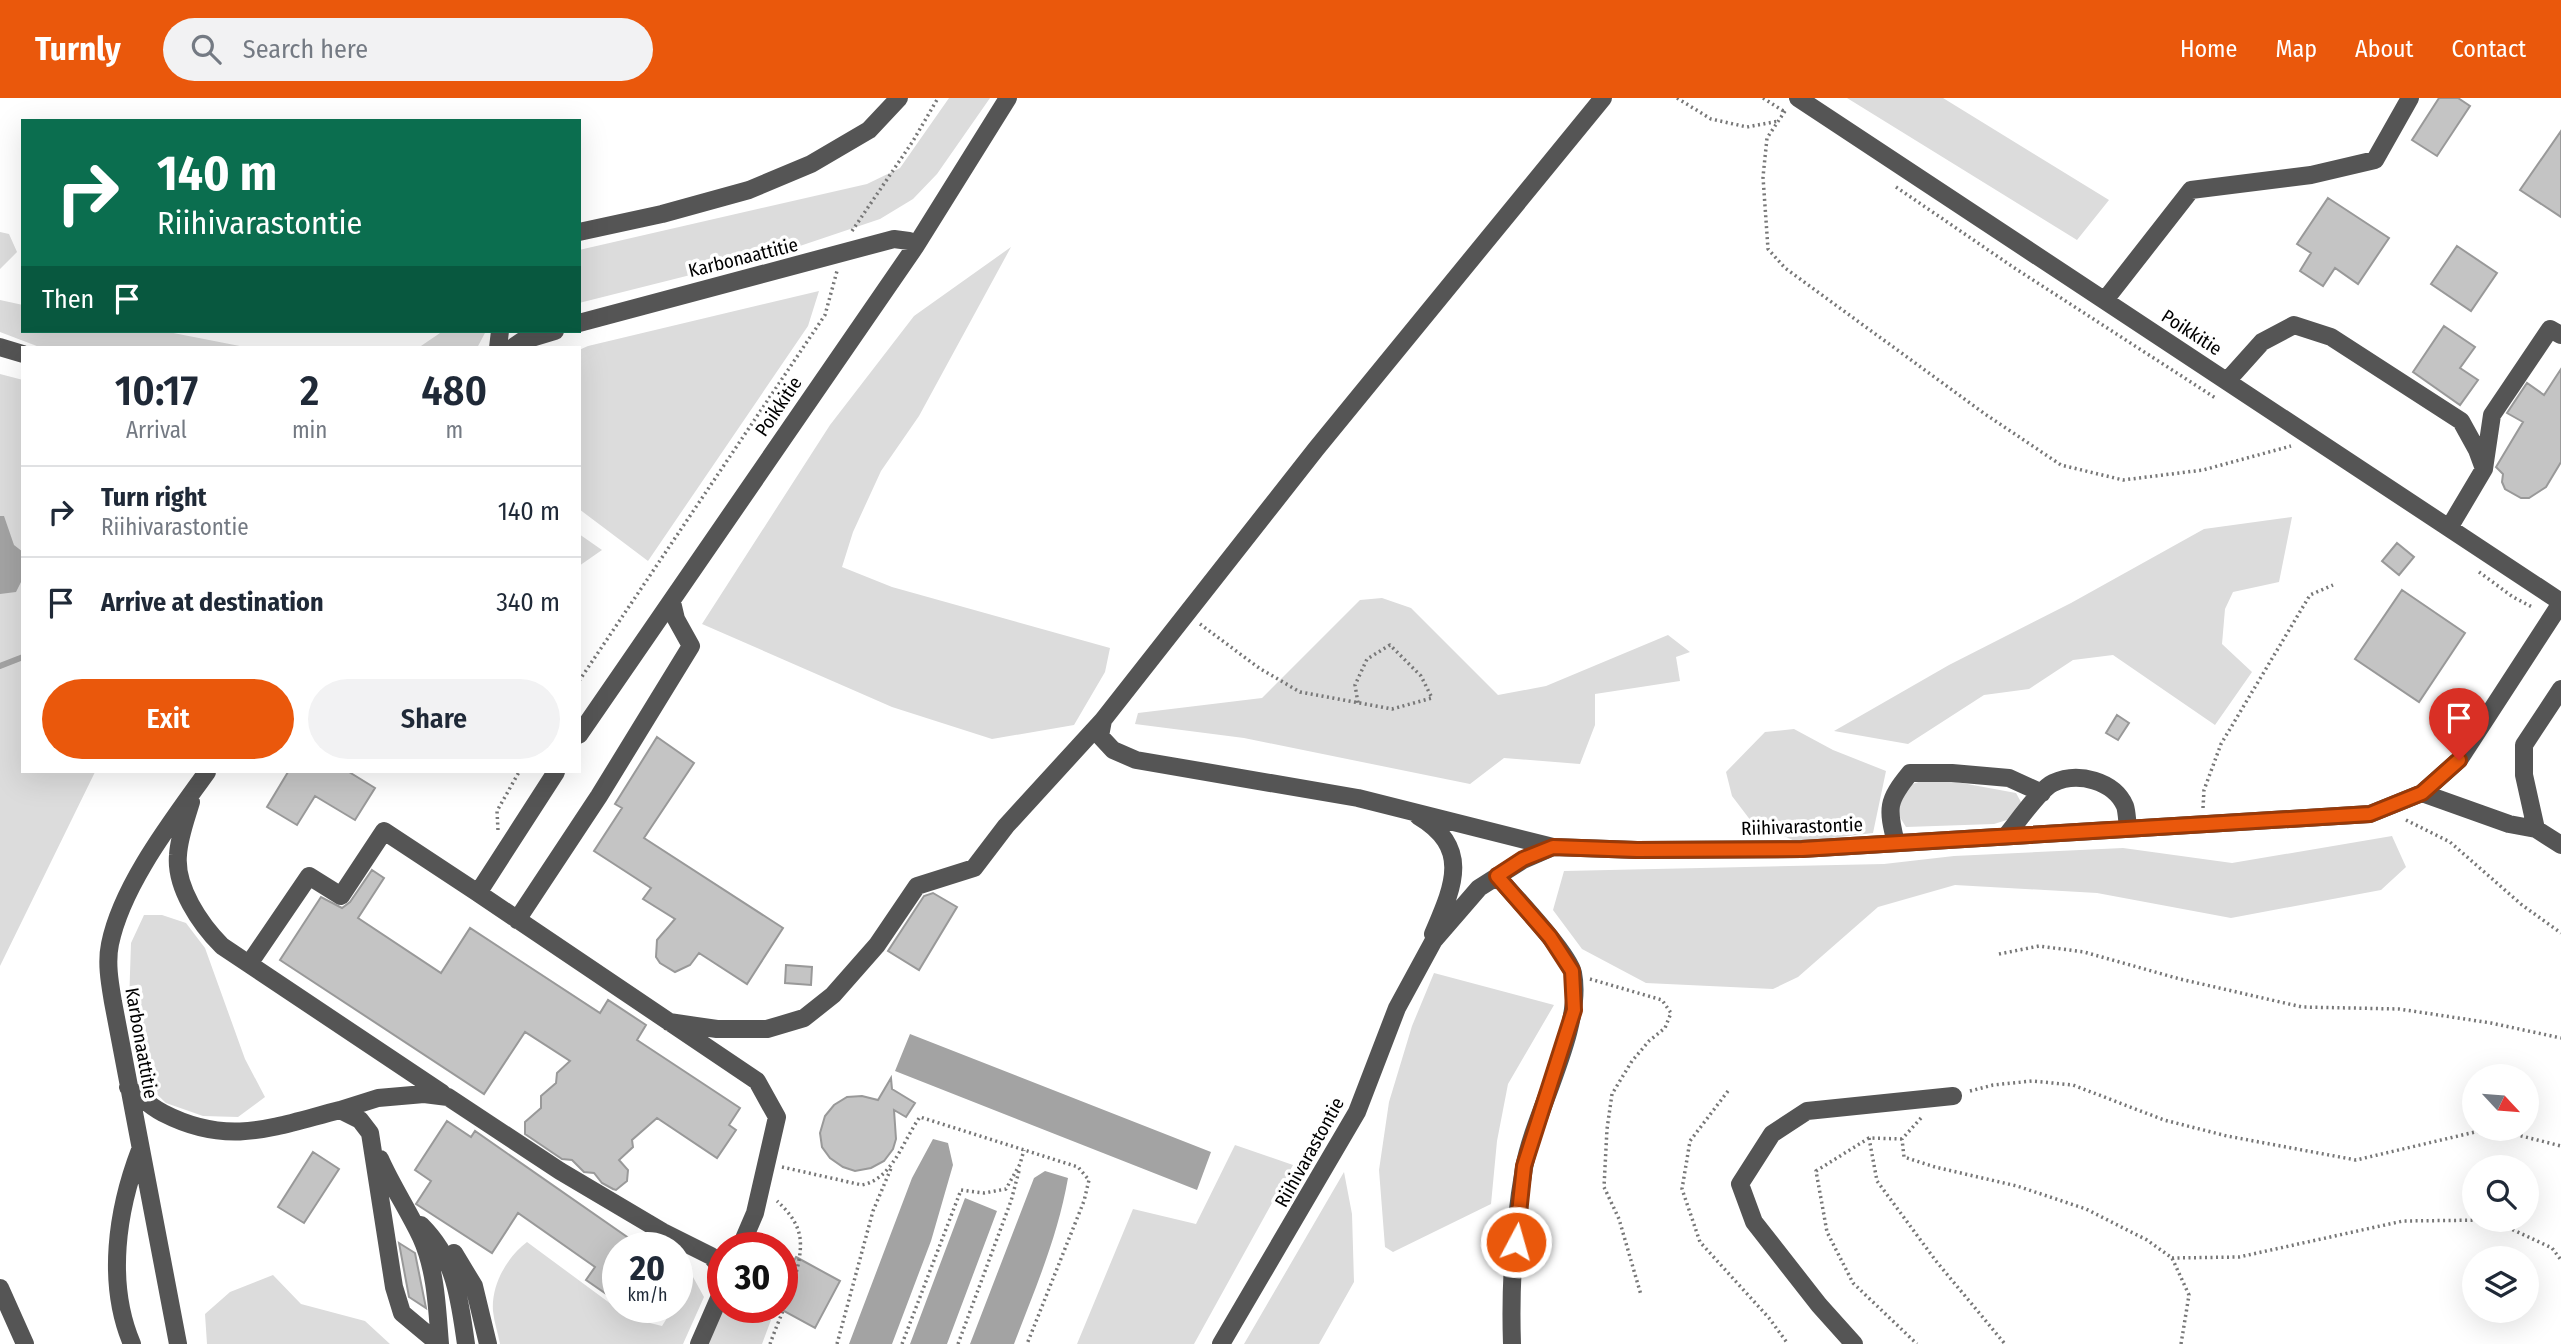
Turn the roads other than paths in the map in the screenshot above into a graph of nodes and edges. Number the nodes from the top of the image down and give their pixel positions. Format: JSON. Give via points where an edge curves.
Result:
{"nodes":[{"id":1,"x":899,"y":98,"type":"edge"},
{"id":2,"x":1009,"y":98,"type":"edge"},
{"id":3,"x":1602,"y":98,"type":"edge"},
{"id":4,"x":2410,"y":98,"type":"edge"},
{"id":5,"x":1793,"y":102,"type":"edge"},
{"id":6,"x":581,"y":232,"type":"edge"},
{"id":7,"x":915,"y":247,"type":"junction"},
{"id":8,"x":2105,"y":300,"type":"junction"},
{"id":9,"x":581,"y":322,"type":"edge"},
{"id":10,"x":548,"y":333,"type":"edge"},
{"id":11,"x":2561,"y":335,"type":"edge"},
{"id":12,"x":515,"y":346,"type":"edge"},
{"id":13,"x":0,"y":347,"type":"edge"},
{"id":14,"x":21,"y":353,"type":"edge"},
{"id":15,"x":2227,"y":381,"type":"junction"},
{"id":16,"x":2484,"y":469,"type":"junction"},
{"id":17,"x":2449,"y":528,"type":"junction"},
{"id":18,"x":671,"y":603,"type":"junction"},
{"id":19,"x":2561,"y":603,"type":"edge"},
{"id":20,"x":2561,"y":689,"type":"edge"},
{"id":21,"x":1103,"y":720,"type":"junction"},
{"id":22,"x":581,"y":732,"type":"edge"},
{"id":23,"x":205,"y":773,"type":"edge"},
{"id":24,"x":555,"y":773,"type":"edge"},
{"id":25,"x":194,"y":790,"type":"junction"},
{"id":26,"x":2042,"y":793,"type":"junction"},
{"id":27,"x":2422,"y":793,"type":"junction"},
{"id":28,"x":1405,"y":809,"type":"junction"},
{"id":29,"x":2128,"y":828,"type":"junction"},
{"id":30,"x":2536,"y":829,"type":"junction"},
{"id":31,"x":2006,"y":836,"type":"junction"},
{"id":32,"x":1895,"y":843,"type":"junction"},
{"id":33,"x":2561,"y":845,"type":"edge"},
{"id":34,"x":1553,"y":847,"type":"junction"},
{"id":35,"x":1497,"y":876,"type":"junction"},
{"id":36,"x":478,"y":893,"type":"junction"},
{"id":37,"x":517,"y":920,"type":"junction"},
{"id":38,"x":249,"y":964,"type":"junction"},
{"id":39,"x":1420,"y":966,"type":"junction"},
{"id":40,"x":669,"y":1022,"type":"junction"},
{"id":41,"x":128,"y":1087,"type":"junction"},
{"id":42,"x":1953,"y":1096,"type":"road end"},
{"id":43,"x":448,"y":1097,"type":"junction"},
{"id":44,"x":340,"y":1110,"type":"junction"},
{"id":45,"x":370,"y":1133,"type":"junction"},
{"id":46,"x":140,"y":1148,"type":"junction"},
{"id":47,"x":404,"y":1207,"type":"junction"},
{"id":48,"x":747,"y":1232,"type":"edge"},
{"id":49,"x":430,"y":1233,"type":"junction"},
{"id":50,"x":707,"y":1254,"type":"edge"},
{"id":51,"x":0,"y":1288,"type":"edge"},
{"id":52,"x":708,"y":1323,"type":"edge"},
{"id":53,"x":25,"y":1344,"type":"edge"},
{"id":54,"x":132,"y":1344,"type":"edge"},
{"id":55,"x":178,"y":1344,"type":"edge"},
{"id":56,"x":439,"y":1344,"type":"edge"},
{"id":57,"x":466,"y":1344,"type":"edge"},
{"id":58,"x":488,"y":1344,"type":"edge"},
{"id":59,"x":699,"y":1344,"type":"edge"},
{"id":60,"x":1221,"y":1344,"type":"edge"},
{"id":61,"x":1512,"y":1344,"type":"edge"},
{"id":62,"x":1854,"y":1344,"type":"edge"}],
"edges":[{"from":1,"to":6,"type":"street","via":[[869,130],[811,164],[749,190]]},
{"from":2,"to":7,"type":"street","name":"Poikkitie"},
{"from":3,"to":21,"type":"street"},
{"from":4,"to":8,"type":"street","via":[[2375,160],[2311,175],[2191,190]]},
{"from":5,"to":8,"type":"street","name":"Poikkitie"},
{"from":7,"to":9,"type":"street","name":"Karbonaattitie","via":[[894,239]]},
{"from":7,"to":18,"type":"street","name":"Poikkitie"},
{"from":8,"to":15,"type":"street","name":"Poikkitie"},
{"from":10,"to":12,"type":"street"},
{"from":11,"to":16,"type":"street","via":[[2550,329],[2492,415]]},
{"from":13,"to":14,"type":"street"},
{"from":15,"to":16,"type":"street","via":[[2262,342],[2294,325],[2331,337],[2461,421]]},
{"from":15,"to":17,"type":"street","name":"Poikkitie"},
{"from":16,"to":17,"type":"street"},
{"from":17,"to":19,"type":"street","name":"Poikkitie"},
{"from":18,"to":22,"type":"street","name":"Poikkitie"},
{"from":18,"to":37,"type":"street","via":[[691,646]]},
{"from":19,"to":27,"type":"street","name":"Riihivarastontie","via":[[2459,760]]},
{"from":20,"to":30,"type":"street","via":[[2524,745],[2524,775]]},
{"from":21,"to":28,"type":"street","via":[[1100,737],[1113,750],[1136,760]]},
{"from":21,"to":40,"type":"street","via":[[974,868],[918,886],[877,945],[833,995],[804,1018],[767,1028],[717,1029]]},
{"from":23,"to":25,"type":"street","name":"Karbonaattitie"},
{"from":24,"to":36,"type":"street"},
{"from":25,"to":38,"type":"street","via":[[177,857],[184,888],[207,931]]},
{"from":25,"to":41,"type":"street","name":"Karbonaattitie","via":[[121,906],[109,946],[111,992]]},
{"from":26,"to":29,"type":"street","via":[[2052,783],[2089,778],[2113,790],[2125,807]]},
{"from":26,"to":31,"type":"street"},
{"from":26,"to":32,"type":"street","via":[[2009,778],[1910,773],[1890,803]]},
{"from":27,"to":29,"type":"street","name":"Riihivarastontie","via":[[2370,814]]},
{"from":27,"to":30,"type":"street"},
{"from":28,"to":34,"type":"street"},
{"from":28,"to":39,"type":"street","via":[[1431,823],[1450,844],[1454,873]]},
{"from":29,"to":31,"type":"street","name":"Riihivarastontie"},
{"from":30,"to":33,"type":"street"},
{"from":31,"to":32,"type":"street","name":"Riihivarastontie"},
{"from":32,"to":34,"type":"street","name":"Riihivarastontie","via":[[1802,849]]},
{"from":34,"to":35,"type":"street","name":"Riihivarastontie"},
{"from":35,"to":39,"type":"street","name":"Riihivarastontie","via":[[1479,888],[1434,940]]},
{"from":35,"to":61,"type":"street","via":[[1550,937],[1572,971],[1574,1010],[1524,1166],[1510,1293]]},
{"from":36,"to":37,"type":"street"},
{"from":36,"to":38,"type":"street","via":[[384,831],[341,897],[309,876]]},
{"from":37,"to":40,"type":"street"},
{"from":38,"to":43,"type":"street"},
{"from":39,"to":60,"type":"street","name":"Riihivarastontie","via":[[1397,1007],[1357,1112]]},
{"from":40,"to":48,"type":"street","via":[[757,1081],[778,1117]]},
{"from":41,"to":44,"type":"street","via":[[160,1112],[220,1132],[265,1129]]},
{"from":41,"to":46,"type":"street","name":"Karbonaattitie"},
{"from":42,"to":62,"type":"street","via":[[1807,1111],[1772,1134],[1740,1184],[1754,1222]]},
{"from":43,"to":44,"type":"street","via":[[378,1098]]},
{"from":43,"to":50,"type":"street","via":[[663,1233]]},
{"from":44,"to":45,"type":"street","via":[[360,1120]]},
{"from":45,"to":47,"type":"street"},
{"from":45,"to":56,"type":"street","via":[[402,1313]]},
{"from":46,"to":54,"type":"street","via":[[128,1179],[116,1290]]},
{"from":46,"to":55,"type":"street","name":"Karbonaattitie"},
{"from":47,"to":49,"type":"street"},
{"from":47,"to":56,"type":"street","via":[[433,1272]]},
{"from":49,"to":57,"type":"street","via":[[449,1261]]},
{"from":49,"to":58,"type":"street","via":[[453,1251],[474,1286]]},
{"from":51,"to":53,"type":"street"},
{"from":52,"to":59,"type":"street"}]}
